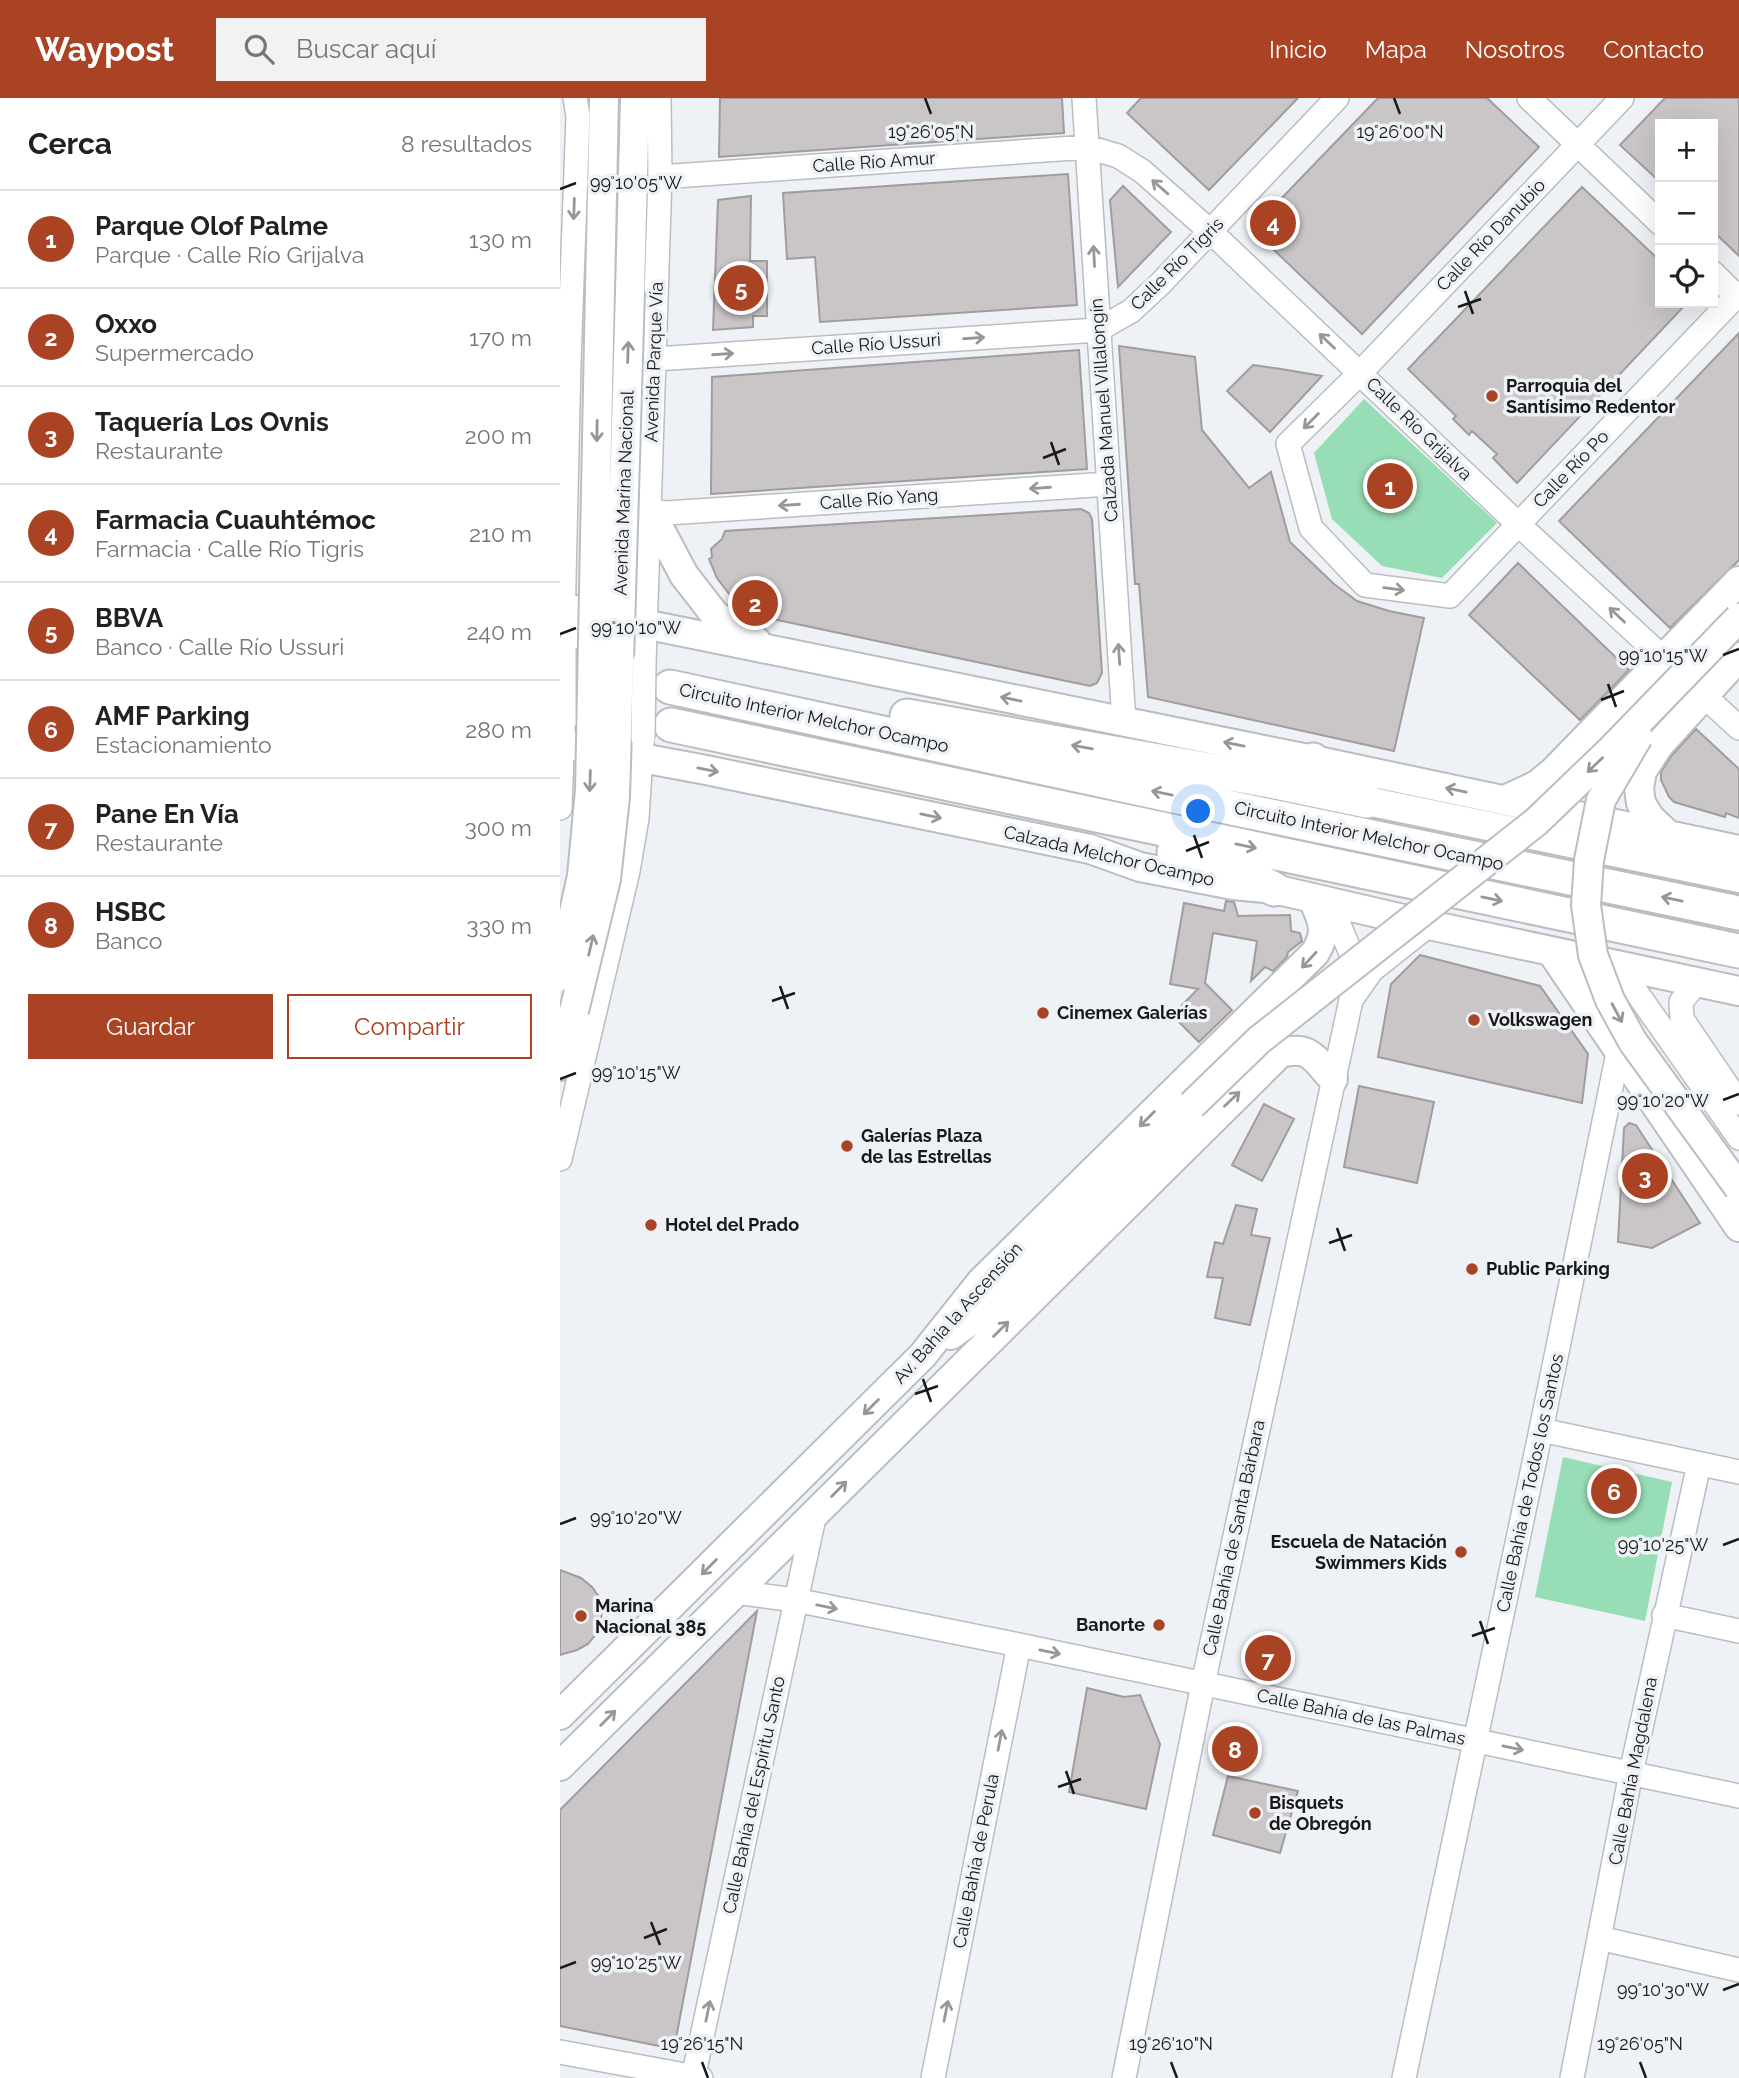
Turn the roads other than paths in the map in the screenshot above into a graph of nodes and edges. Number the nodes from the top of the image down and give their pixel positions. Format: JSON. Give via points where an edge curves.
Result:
{"nodes":[{"id":1,"x":575,"y":98,"type":"edge"},
{"id":2,"x":604,"y":98,"type":"edge"},
{"id":3,"x":635,"y":98,"type":"edge"},
{"id":4,"x":659,"y":98,"type":"edge"},
{"id":5,"x":1084,"y":98,"type":"edge"},
{"id":6,"x":1337,"y":98,"type":"edge"},
{"id":7,"x":1529,"y":98,"type":"edge"},
{"id":8,"x":1622,"y":98,"type":"edge"},
{"id":9,"x":1578,"y":144,"type":"junction"},
{"id":10,"x":1087,"y":147,"type":"junction"},
{"id":11,"x":660,"y":177,"type":"junction"},
{"id":12,"x":1655,"y":218,"type":"edge"},
{"id":13,"x":1211,"y":232,"type":"junction"},
{"id":14,"x":1718,"y":278,"type":"edge"},
{"id":15,"x":630,"y":291,"type":"joint"},
{"id":16,"x":1738,"y":296,"type":"edge"},
{"id":17,"x":1098,"y":330,"type":"junction"},
{"id":18,"x":655,"y":359,"type":"junction"},
{"id":19,"x":564,"y":361,"type":"edge"},
{"id":20,"x":1360,"y":373,"type":"junction"},
{"id":21,"x":568,"y":414,"type":"junction"},
{"id":22,"x":653,"y":421,"type":"junction"},
{"id":23,"x":566,"y":471,"type":"junction"},
{"id":24,"x":651,"y":472,"type":"junction"},
{"id":25,"x":1109,"y":484,"type":"junction"},
{"id":26,"x":650,"y":511,"type":"junction"},
{"id":27,"x":1518,"y":524,"type":"junction"},
{"id":28,"x":564,"y":553,"type":"junction"},
{"id":29,"x":648,"y":562,"type":"junction"},
{"id":30,"x":1739,"y":581,"type":"edge"},
{"id":31,"x":561,"y":607,"type":"edge"},
{"id":32,"x":1739,"y":618,"type":"edge"},
{"id":33,"x":645,"y":625,"type":"junction"},
{"id":34,"x":575,"y":650,"type":"junction"},
{"id":35,"x":771,"y":650,"type":"junction"},
{"id":36,"x":1670,"y":653,"type":"junction"},
{"id":37,"x":1739,"y":657,"type":"edge"},
{"id":38,"x":670,"y":687,"type":"dead end"},
{"id":39,"x":1709,"y":689,"type":"junction"},
{"id":40,"x":1661,"y":699,"type":"junction"},
{"id":41,"x":770,"y":708,"type":"junction"},
{"id":42,"x":1124,"y":722,"type":"junction"},
{"id":43,"x":1739,"y":728,"type":"edge"},
{"id":44,"x":891,"y":734,"type":"junction"},
{"id":45,"x":562,"y":736,"type":"edge"},
{"id":46,"x":646,"y":739,"type":"junction"},
{"id":47,"x":762,"y":743,"type":"junction"},
{"id":48,"x":1321,"y":761,"type":"junction"},
{"id":49,"x":1276,"y":782,"type":"junction"},
{"id":50,"x":1505,"y":800,"type":"junction"},
{"id":51,"x":1367,"y":801,"type":"junction"},
{"id":52,"x":560,"y":808,"type":"edge"},
{"id":53,"x":1107,"y":817,"type":"junction"},
{"id":54,"x":1668,"y":835,"type":"junction"},
{"id":55,"x":1739,"y":850,"type":"edge"},
{"id":56,"x":1739,"y":878,"type":"edge"},
{"id":57,"x":1274,"y":890,"type":"junction"},
{"id":58,"x":1322,"y":901,"type":"junction"},
{"id":59,"x":1739,"y":913,"type":"edge"},
{"id":60,"x":1429,"y":925,"type":"junction"},
{"id":61,"x":1688,"y":941,"type":"junction"},
{"id":62,"x":1551,"y":951,"type":"junction"},
{"id":63,"x":1739,"y":951,"type":"edge"},
{"id":64,"x":1618,"y":966,"type":"junction"},
{"id":65,"x":1739,"y":972,"type":"edge"},
{"id":66,"x":560,"y":976,"type":"edge"},
{"id":67,"x":1697,"y":982,"type":"junction"},
{"id":68,"x":1739,"y":991,"type":"edge"},
{"id":69,"x":1351,"y":1000,"type":"junction"},
{"id":70,"x":1618,"y":1053,"type":"junction"},
{"id":71,"x":560,"y":1066,"type":"edge"},
{"id":72,"x":1333,"y":1079,"type":"junction"},
{"id":73,"x":1739,"y":1102,"type":"edge"},
{"id":74,"x":1737,"y":1130,"type":"edge"},
{"id":75,"x":560,"y":1159,"type":"edge"},
{"id":76,"x":1692,"y":1160,"type":"junction"},
{"id":77,"x":1739,"y":1188,"type":"edge"},
{"id":78,"x":1739,"y":1227,"type":"edge"},
{"id":79,"x":923,"y":1355,"type":"junction"},
{"id":80,"x":1541,"y":1430,"type":"junction"},
{"id":81,"x":1699,"y":1464,"type":"junction"},
{"id":82,"x":1739,"y":1472,"type":"edge"},
{"id":83,"x":815,"y":1513,"type":"junction"},
{"id":84,"x":736,"y":1592,"type":"junction"},
{"id":85,"x":795,"y":1600,"type":"junction"},
{"id":86,"x":1664,"y":1615,"type":"junction"},
{"id":87,"x":1739,"y":1632,"type":"edge"},
{"id":88,"x":1018,"y":1645,"type":"junction"},
{"id":89,"x":1203,"y":1685,"type":"junction"},
{"id":90,"x":560,"y":1715,"type":"edge"},
{"id":91,"x":1476,"y":1740,"type":"junction"},
{"id":92,"x":565,"y":1750,"type":"edge"},
{"id":93,"x":1631,"y":1773,"type":"junction"},
{"id":94,"x":1739,"y":1796,"type":"edge"},
{"id":95,"x":1599,"y":1938,"type":"junction"},
{"id":96,"x":1739,"y":1970,"type":"edge"},
{"id":97,"x":560,"y":2052,"type":"edge"},
{"id":98,"x":696,"y":2077,"type":"edge"},
{"id":99,"x":933,"y":2078,"type":"edge"},
{"id":100,"x":1124,"y":2078,"type":"edge"},
{"id":101,"x":1404,"y":2078,"type":"edge"},
{"id":102,"x":1572,"y":2078,"type":"edge"}],
"edges":[{"from":1,"to":19,"type":"street","one_way":true,"via":[[578,116]]},
{"from":2,"to":66,"type":"main road","name":"Avenida Marina Nacional","one_way":true,"bridge":true,"via":[[590,790],[582,876]]},
{"from":3,"to":15,"type":"main road","name":"Avenida Parque Vía"},
{"from":4,"to":11,"type":"street","name":"Avenida Parque Vía"},
{"from":5,"to":10,"type":"street","name":"Calzada Manuel Villalongín"},
{"from":6,"to":13,"type":"street","name":"Calle Río Tigris"},
{"from":7,"to":9,"type":"street"},
{"from":8,"to":9,"type":"street","name":"Calle Río Danubio"},
{"from":9,"to":12,"type":"street"},
{"from":9,"to":20,"type":"street","name":"Calle Río Danubio"},
{"from":10,"to":11,"type":"street","name":"Calle Río Amur"},
{"from":13,"to":10,"type":"street","name":"Calle Río Grijalva","one_way":true,"via":[[1142,171],[1118,156]]},
{"from":17,"to":10,"type":"street","name":"Calzada Manuel Villalongín","one_way":true},
{"from":11,"to":18,"type":"street","name":"Avenida Parque Vía"},
{"from":13,"to":17,"type":"street","name":"Calle Río Tigris","via":[[1132,311]]},
{"from":20,"to":13,"type":"street","name":"Calle Río Grijalva","one_way":true},
{"from":14,"to":16,"type":"street"},
{"from":71,"to":15,"type":"main road","name":"Avenida Marina Nacional","one_way":true,"bridge":true,"via":[[606,879],[615,797]]},
{"from":16,"to":27,"type":"street","name":"Calle Río Po"},
{"from":18,"to":17,"type":"street","name":"Calle Río Ussuri","one_way":true},
{"from":17,"to":25,"type":"street","name":"Calzada Manuel Villalongín"},
{"from":18,"to":22,"type":"street","name":"Avenida Parque Vía"},
{"from":19,"to":21,"type":"street"},
{"from":20,"to":27,"type":"street","name":"Calle Río Grijalva"},
{"from":20,"to":27,"type":"street","name":"Calle Río Danubio","one_way":true,"via":[[1288,444],[1311,528],[1365,585],[1450,596]]},
{"from":21,"to":22,"type":"street","via":[[582,391],[602,381],[617,382],[631,390]]},
{"from":21,"to":23,"type":"street"},
{"from":22,"to":24,"type":"street","name":"Avenida Parque Vía"},
{"from":23,"to":24,"type":"street"},
{"from":23,"to":28,"type":"street"},
{"from":24,"to":26,"type":"street","name":"Avenida Parque Vía"},
{"from":25,"to":26,"type":"street","name":"Calle Río Yang","one_way":true},
{"from":42,"to":25,"type":"street","name":"Calzada Manuel Villalongín","one_way":true},
{"from":26,"to":29,"type":"street","name":"Avenida Parque Vía"},
{"from":26,"to":35,"type":"main road","via":[[684,575],[715,615]]},
{"from":36,"to":27,"type":"street","name":"Calle Río Grijalva","one_way":true},
{"from":28,"to":29,"type":"street","via":[[571,567],[595,584],[624,582]]},
{"from":28,"to":31,"type":"street"},
{"from":29,"to":33,"type":"street","name":"Avenida Parque Vía"},
{"from":30,"to":36,"type":"main road"},
{"from":31,"to":33,"type":"main road"},
{"from":31,"to":34,"type":"main road"},
{"from":32,"to":40,"type":"main road","bridge":true},
{"from":33,"to":35,"type":"main road"},
{"from":33,"to":46,"type":"street","bridge":true},
{"from":34,"to":45,"type":"street","bridge":true},
{"from":34,"to":46,"type":"main road","bridge":true},
{"from":42,"to":35,"type":"main road","one_way":true},
{"from":36,"to":39,"type":"main road","via":[[1685,662]]},
{"from":36,"to":50,"type":"main road","via":[[1554,771]]},
{"from":37,"to":39,"type":"main road"},
{"from":38,"to":41,"type":"highway","name":"Circuito Interior Melchor Ocampo"},
{"from":39,"to":43,"type":"street"},
{"from":39,"to":54,"type":"main road","via":[[1655,750],[1640,777],[1643,808]]},
{"from":40,"to":77,"type":"main road","one_way":true,"bridge":true,"via":[[1601,800],[1586,905],[1593,955],[1633,1042]]},
{"from":40,"to":79,"type":"main road","one_way":true,"bridge":true,"via":[[1536,822],[1259,1040],[994,1304]]},
{"from":41,"to":44,"type":"highway","name":"Circuito Interior Melchor Ocampo"},
{"from":49,"to":41,"type":"highway","one_way":true,"via":[[811,698]]},
{"from":48,"to":42,"type":"main road","one_way":true},
{"from":44,"to":47,"type":"highway"},
{"from":59,"to":44,"type":"highway","name":"Circuito Interior Melchor Ocampo","one_way":true},
{"from":45,"to":46,"type":"main road","name":"Calzada Melchor Ocampo"},
{"from":45,"to":52,"type":"street"},
{"from":46,"to":47,"type":"highway","name":"Circuito Interior Melchor Ocampo"},
{"from":46,"to":57,"type":"main road","name":"Calzada Melchor Ocampo","one_way":true,"via":[[701,769],[1090,849],[1140,867]]},
{"from":46,"to":75,"type":"street","via":[[628,871]]},
{"from":47,"to":53,"type":"highway","name":"Circuito Interior Melchor Ocampo"},
{"from":48,"to":49,"type":"highway"},
{"from":50,"to":48,"type":"main road","one_way":true},
{"from":48,"to":51,"type":"main road"},
{"from":49,"to":51,"type":"highway"},
{"from":50,"to":54,"type":"main road"},
{"from":51,"to":56,"type":"main road"},
{"from":53,"to":57,"type":"highway","via":[[1169,851],[1236,869]]},
{"from":53,"to":61,"type":"highway","name":"Circuito Interior Melchor Ocampo","one_way":true},
{"from":54,"to":55,"type":"main road"},
{"from":57,"to":58,"type":"main road","name":"Calzada Melchor Ocampo"},
{"from":58,"to":60,"type":"main road","name":"Calzada Melchor Ocampo"},
{"from":58,"to":69,"type":"street","via":[[1350,951]]},
{"from":58,"to":79,"type":"main road","name":"Av. Bahía la Ascensión","one_way":true,"via":[[1325,929],[1315,953],[981,1282]]},
{"from":60,"to":62,"type":"main road","name":"Calzada Melchor Ocampo"},
{"from":60,"to":69,"type":"street","via":[[1371,970]]},
{"from":61,"to":63,"type":"highway","name":"Circuito Interior Melchor Ocampo"},
{"from":61,"to":65,"type":"highway"},
{"from":62,"to":64,"type":"main road","name":"Calzada Melchor Ocampo"},
{"from":62,"to":70,"type":"main road"},
{"from":64,"to":67,"type":"main road","name":"Calzada Melchor Ocampo"},
{"from":64,"to":74,"type":"street"},
{"from":67,"to":68,"type":"main road","name":"Calzada Melchor Ocampo"},
{"from":67,"to":73,"type":"street","via":[[1681,1002],[1682,1019]]},
{"from":69,"to":72,"type":"street","name":"Calle Bahía de Santa Bárbara"},
{"from":70,"to":76,"type":"main road"},
{"from":70,"to":80,"type":"street","name":"Calle Bahía de Todos los Santos"},
{"from":83,"to":72,"type":"main road","name":"Av. Bahía la Ascensión","one_way":true,"via":[[1280,1053],[1307,1052]]},
{"from":72,"to":89,"type":"street","name":"Calle Bahía de Santa Bárbara"},
{"from":74,"to":76,"type":"street"},
{"from":76,"to":78,"type":"main road"},
{"from":79,"to":90,"type":"main road","name":"Av. Bahía la Ascensión","one_way":true},
{"from":80,"to":81,"type":"street"},
{"from":80,"to":91,"type":"street","name":"Calle Bahía de Todos los Santos"},
{"from":81,"to":82,"type":"street"},
{"from":81,"to":86,"type":"street","name":"Calle Bahía Magdalena"},
{"from":83,"to":84,"type":"main road","name":"Av. Bahía la Ascensión"},
{"from":83,"to":85,"type":"street","name":"Calle Bahía del Espíritu Santo"},
{"from":84,"to":85,"type":"street","name":"Calle Bahía de las Palmas"},
{"from":92,"to":84,"type":"main road","name":"Av. Bahía la Ascensión","one_way":true},
{"from":85,"to":88,"type":"street","name":"Calle Bahía de las Palmas","one_way":true},
{"from":98,"to":85,"type":"street","name":"Calle Bahía del Espíritu Santo","one_way":true},
{"from":86,"to":87,"type":"street"},
{"from":86,"to":93,"type":"street","name":"Calle Bahía Magdalena"},
{"from":88,"to":89,"type":"street","name":"Calle Bahía de las Palmas","one_way":true},
{"from":99,"to":88,"type":"street","name":"Calle Bahía de Perula","one_way":true},
{"from":89,"to":91,"type":"street","name":"Calle Bahía de las Palmas"},
{"from":89,"to":100,"type":"street","name":"Calle Bahía de Santa Bárbara"},
{"from":91,"to":93,"type":"street","name":"Calle Bahía de las Palmas","one_way":true},
{"from":91,"to":101,"type":"street","name":"Calle Bahía de Todos los Santos"},
{"from":93,"to":94,"type":"street","name":"Calle Bahía de las Palmas"},
{"from":93,"to":95,"type":"street","name":"Calle Bahía Magdalena"},
{"from":95,"to":96,"type":"street"},
{"from":95,"to":102,"type":"street","name":"Calle Bahía Magdalena"},
{"from":97,"to":98,"type":"street"}]}
